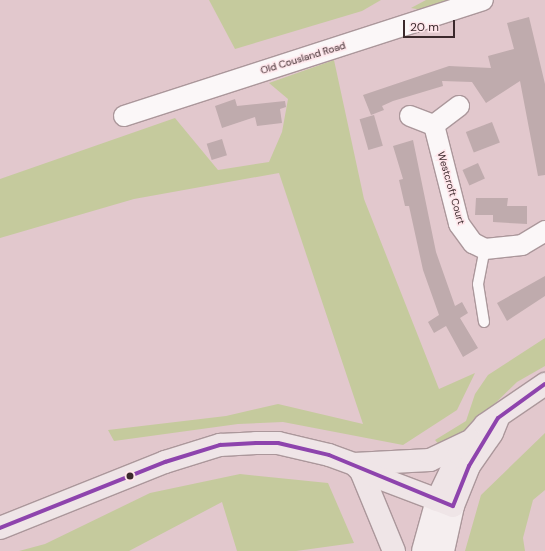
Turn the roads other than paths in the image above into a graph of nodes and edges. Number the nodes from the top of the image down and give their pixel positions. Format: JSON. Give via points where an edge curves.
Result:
{"nodes":[{"id":1,"x":483,"y":0,"type":"edge"},
{"id":2,"x":459,"y":106,"type":"dead end"},
{"id":3,"x":124,"y":116,"type":"dead end"},
{"id":4,"x":410,"y":116,"type":"dead end"},
{"id":5,"x":434,"y":125,"type":"junction"},
{"id":6,"x":545,"y":231,"type":"edge"},
{"id":7,"x":485,"y":250,"type":"junction"},
{"id":8,"x":484,"y":322,"type":"dead end"},
{"id":9,"x":545,"y":384,"type":"edge"},
{"id":10,"x":498,"y":418,"type":"junction"},
{"id":11,"x":471,"y":441,"type":"junction"},
{"id":12,"x":359,"y":466,"type":"junction"},
{"id":13,"x":447,"y":498,"type":"junction"},
{"id":14,"x":0,"y":528,"type":"edge"},
{"id":15,"x":394,"y":551,"type":"edge"},
{"id":16,"x":423,"y":551,"type":"edge"},
{"id":17,"x":444,"y":551,"type":"edge"}],
"edges":[{"from":1,"to":3,"type":"street","name":"Old Cousland Road"},
{"from":2,"to":5,"type":"street"},
{"from":4,"to":5,"type":"street"},
{"from":5,"to":7,"type":"street","name":"Westcroft Court","via":[[459,224],[473,243]]},
{"from":6,"to":7,"type":"street","via":[[522,245]]},
{"from":7,"to":8,"type":"lane","via":[[478,284]]},
{"from":9,"to":10,"type":"main road"},
{"from":10,"to":11,"type":"main road","via":[[485,424]]},
{"from":10,"to":13,"type":"main road","via":[[492,433]]},
{"from":11,"to":12,"type":"main road","via":[[430,460]]},
{"from":11,"to":13,"type":"main road","via":[[459,454]]},
{"from":12,"to":13,"type":"main road"},
{"from":12,"to":14,"type":"main road","via":[[278,443],[220,445],[165,462]]},
{"from":12,"to":15,"type":"main road"},
{"from":13,"to":16,"type":"main road"},
{"from":13,"to":17,"type":"main road"}]}
